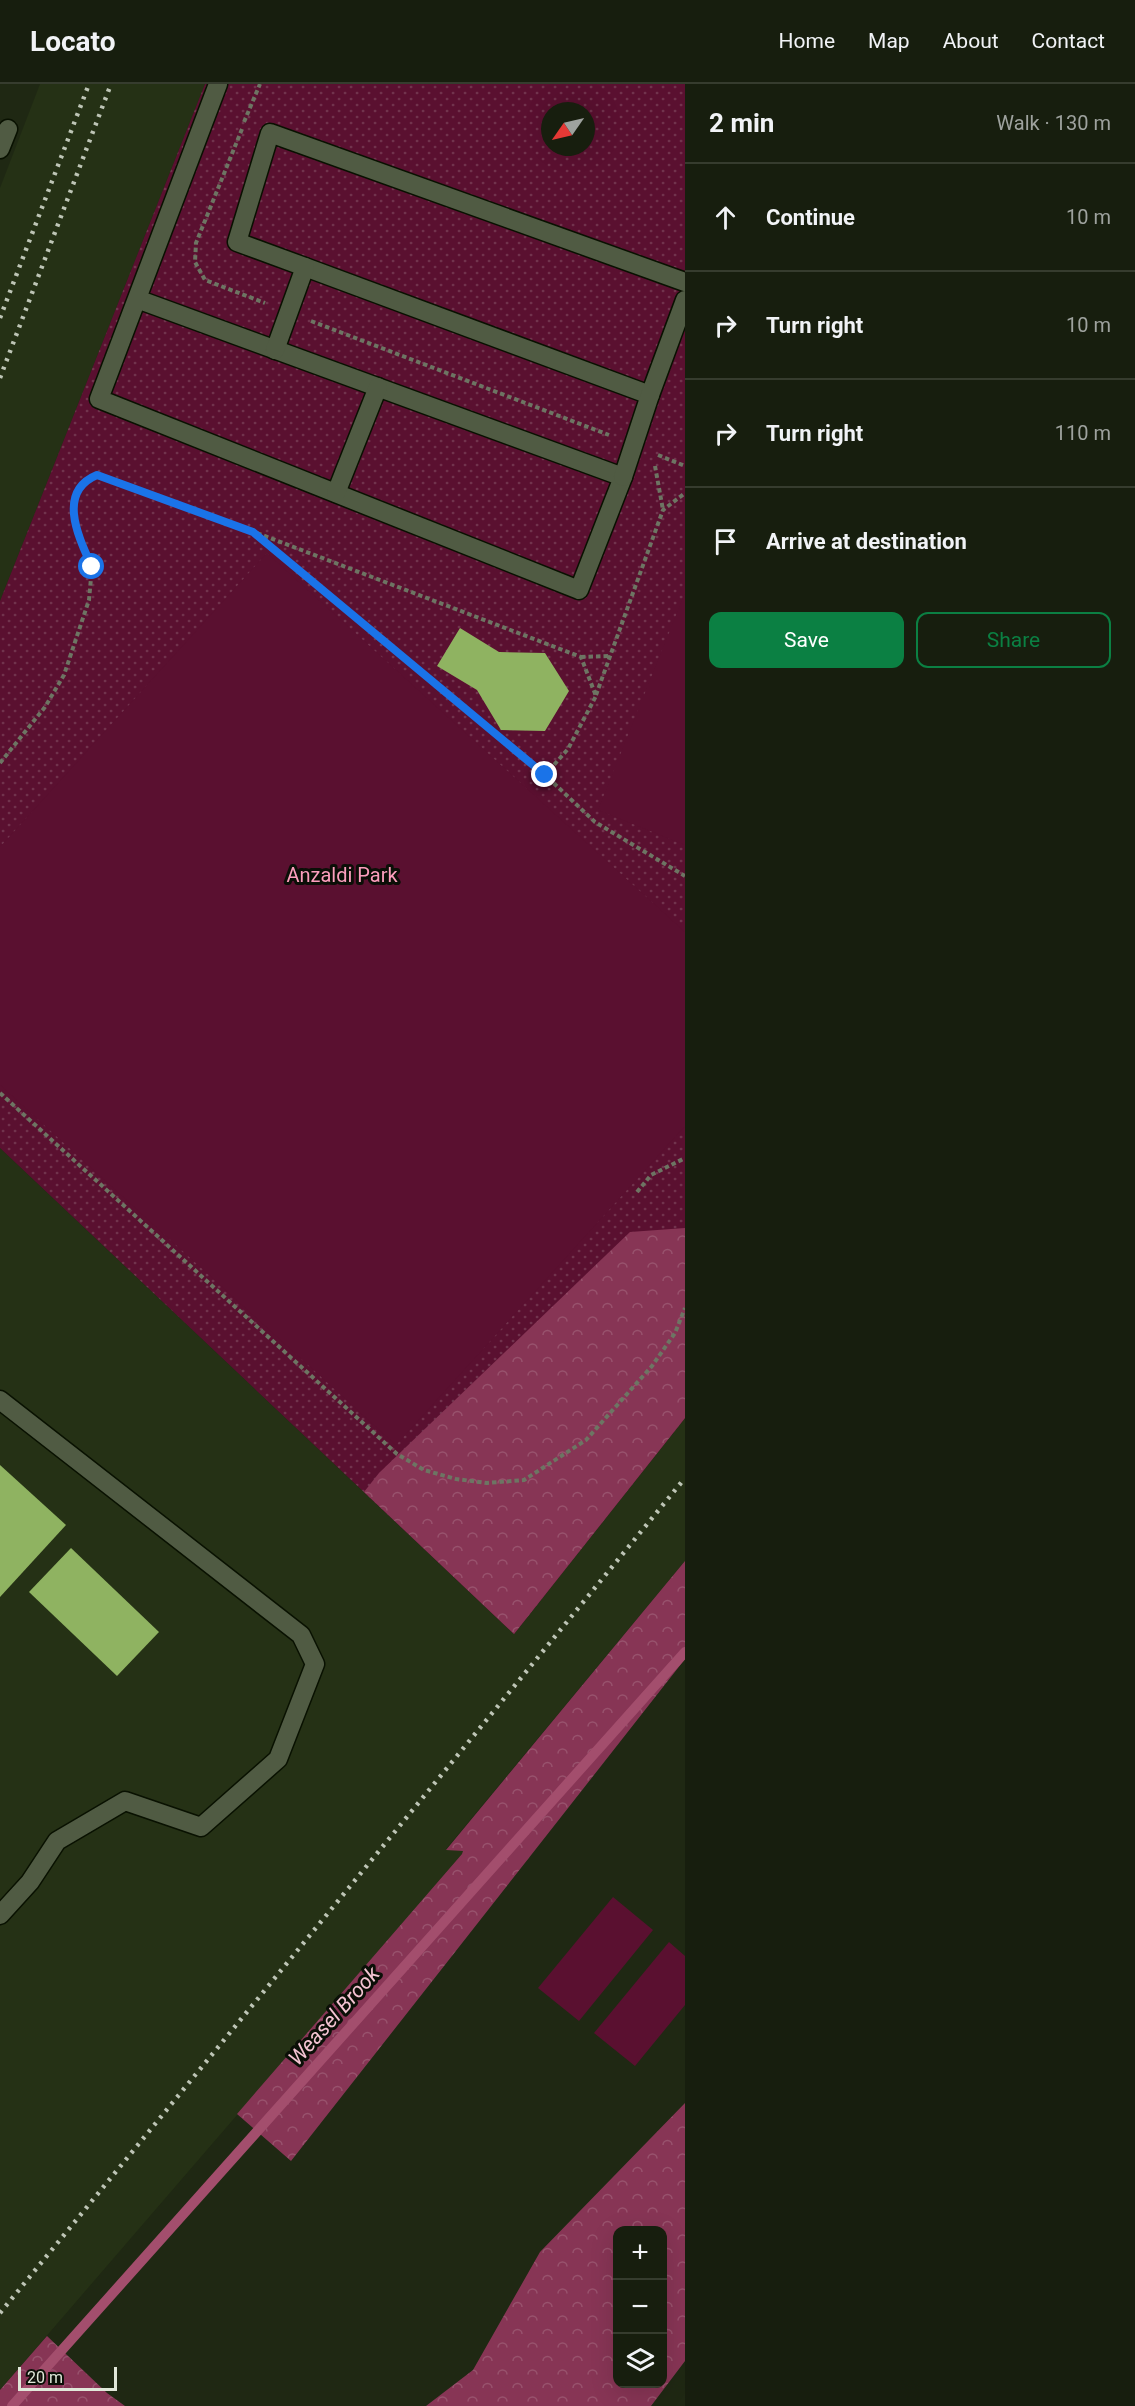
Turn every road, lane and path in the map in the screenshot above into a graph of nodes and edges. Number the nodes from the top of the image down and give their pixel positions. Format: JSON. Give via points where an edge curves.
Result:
{"nodes":[{"id":1,"x":219,"y":84,"type":"edge"},
{"id":2,"x":8,"y":129,"type":"dead end"},
{"id":3,"x":0,"y":149,"type":"edge"},
{"id":4,"x":305,"y":267,"type":"junction"},
{"id":5,"x":685,"y":282,"type":"edge"},
{"id":6,"x":137,"y":299,"type":"junction"},
{"id":7,"x":685,"y":300,"type":"edge"},
{"id":8,"x":275,"y":350,"type":"junction"},
{"id":9,"x":378,"y":387,"type":"junction"},
{"id":10,"x":650,"y":395,"type":"junction"},
{"id":11,"x":653,"y":453,"type":"dead end"},
{"id":12,"x":623,"y":477,"type":"junction"},
{"id":13,"x":336,"y":493,"type":"junction"},
{"id":14,"x":685,"y":493,"type":"edge"},
{"id":15,"x":663,"y":510,"type":"junction"},
{"id":16,"x":253,"y":532,"type":"junction"},
{"id":17,"x":610,"y":656,"type":"junction"},
{"id":18,"x":581,"y":657,"type":"junction"},
{"id":19,"x":596,"y":696,"type":"junction"},
{"id":20,"x":0,"y":763,"type":"edge"},
{"id":21,"x":545,"y":775,"type":"junction"},
{"id":22,"x":685,"y":876,"type":"edge"},
{"id":23,"x":0,"y":1093,"type":"edge"},
{"id":24,"x":685,"y":1158,"type":"edge"},
{"id":25,"x":637,"y":1192,"type":"dead end"},
{"id":26,"x":685,"y":1308,"type":"edge"},
{"id":27,"x":0,"y":1400,"type":"edge"},
{"id":28,"x":0,"y":1915,"type":"edge"}],
"edges":[{"from":1,"to":6,"type":"street"},
{"from":2,"to":3,"type":"street"},
{"from":4,"to":5,"type":"street","via":[[237,242],[270,133]]},
{"from":4,"to":8,"type":"street"},
{"from":4,"to":10,"type":"street"},
{"from":6,"to":8,"type":"street"},
{"from":6,"to":13,"type":"street","via":[[99,399]]},
{"from":7,"to":10,"type":"street"},
{"from":8,"to":9,"type":"street"},
{"from":9,"to":12,"type":"street"},
{"from":9,"to":13,"type":"street"},
{"from":10,"to":12,"type":"street"},
{"from":11,"to":15,"type":"path"},
{"from":12,"to":13,"type":"street","via":[[579,590]]},
{"from":14,"to":15,"type":"path"},
{"from":15,"to":17,"type":"path"},
{"from":16,"to":18,"type":"path"},
{"from":16,"to":20,"type":"path","via":[[97,475],[86,480],[73,510],[76,532],[92,567],[89,600],[64,675],[45,707]]},
{"from":16,"to":21,"type":"path"},
{"from":17,"to":18,"type":"path"},
{"from":17,"to":19,"type":"path"},
{"from":18,"to":19,"type":"path"},
{"from":19,"to":21,"type":"path","via":[[568,749]]},
{"from":21,"to":22,"type":"path","via":[[595,822]]},
{"from":23,"to":26,"type":"path","via":[[397,1454],[424,1470],[487,1483],[524,1480],[586,1440],[652,1366],[675,1334]]},
{"from":24,"to":25,"type":"path","via":[[651,1175]]},
{"from":27,"to":28,"type":"street","via":[[301,1635],[315,1664],[279,1759],[201,1827],[125,1801],[57,1841],[30,1882]]}]}
